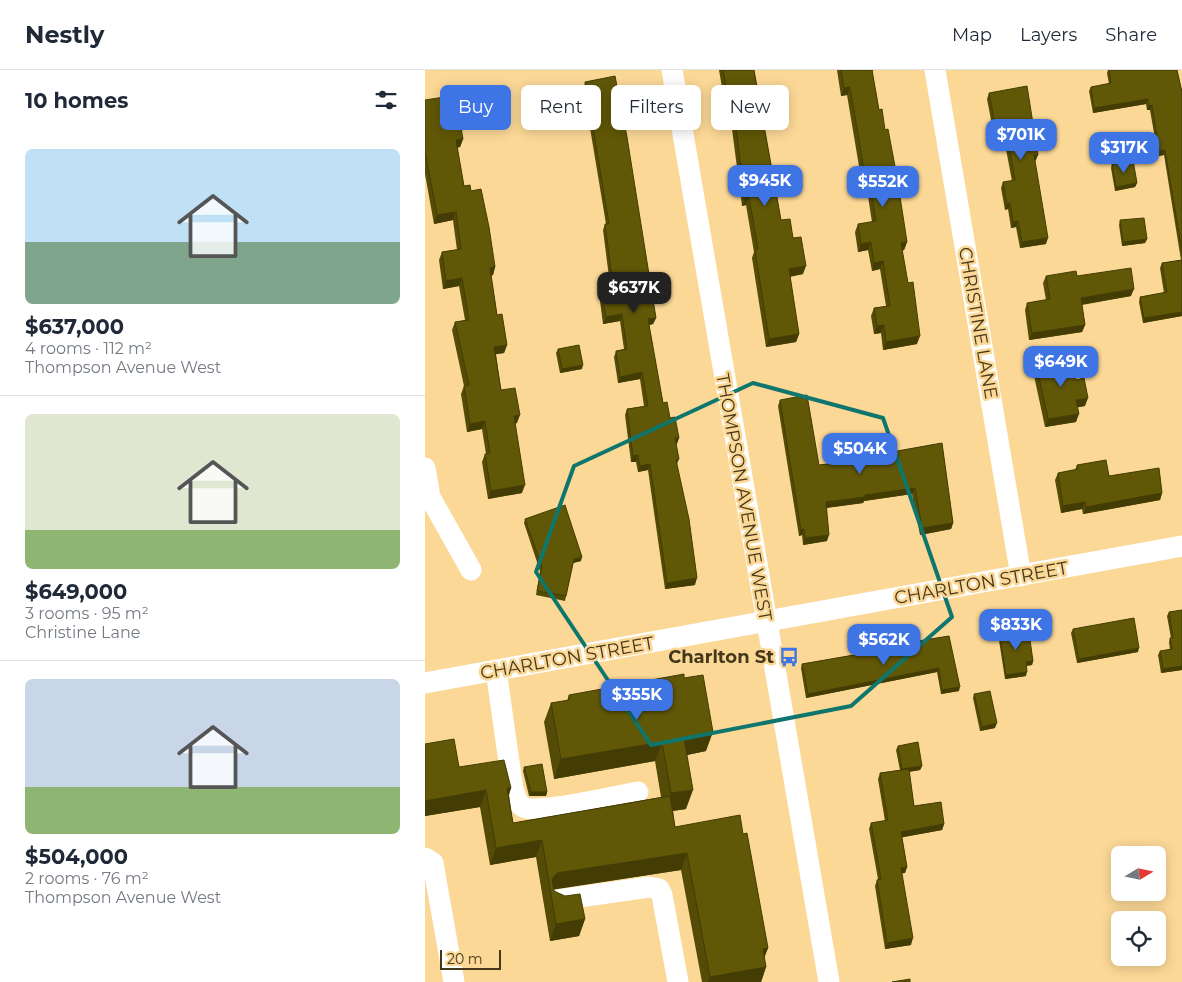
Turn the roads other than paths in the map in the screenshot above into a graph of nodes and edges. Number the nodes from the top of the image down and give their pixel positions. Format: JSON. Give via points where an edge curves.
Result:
{"nodes":[{"id":1,"x":672,"y":70,"type":"edge"},
{"id":2,"x":935,"y":70,"type":"edge"},
{"id":3,"x":425,"y":468,"type":"edge"},
{"id":4,"x":1182,"y":546,"type":"edge"},
{"id":5,"x":471,"y":570,"type":"dead end"},
{"id":6,"x":1021,"y":576,"type":"junction"},
{"id":7,"x":766,"y":622,"type":"junction"},
{"id":8,"x":496,"y":670,"type":"junction"},
{"id":9,"x":425,"y":683,"type":"edge"},
{"id":10,"x":638,"y":792,"type":"dead end"},
{"id":11,"x":425,"y":858,"type":"edge"},
{"id":12,"x":558,"y":900,"type":"edge"},
{"id":13,"x":454,"y":982,"type":"edge"},
{"id":14,"x":678,"y":982,"type":"edge"},
{"id":15,"x":829,"y":982,"type":"edge"}],
"edges":[{"from":1,"to":7,"type":"street","name":"THOMPSON AVENUE WEST"},
{"from":2,"to":6,"type":"street","name":"CHRISTINE LANE"},
{"from":3,"to":5,"type":"street","via":[[430,497]]},
{"from":4,"to":6,"type":"street","name":"CHARLTON STREET"},
{"from":6,"to":7,"type":"street","name":"CHARLTON STREET"},
{"from":7,"to":8,"type":"street","name":"CHARLTON STREET"},
{"from":7,"to":15,"type":"street","name":"THOMPSON AVENUE WEST"},
{"from":8,"to":9,"type":"street","name":"CHARLTON STREET"},
{"from":8,"to":10,"type":"street","via":[[513,790],[519,804],[525,808],[545,808]]},
{"from":11,"to":13,"type":"street","via":[[433,863]]},
{"from":12,"to":14,"type":"street","via":[[649,887],[659,889]]}]}
